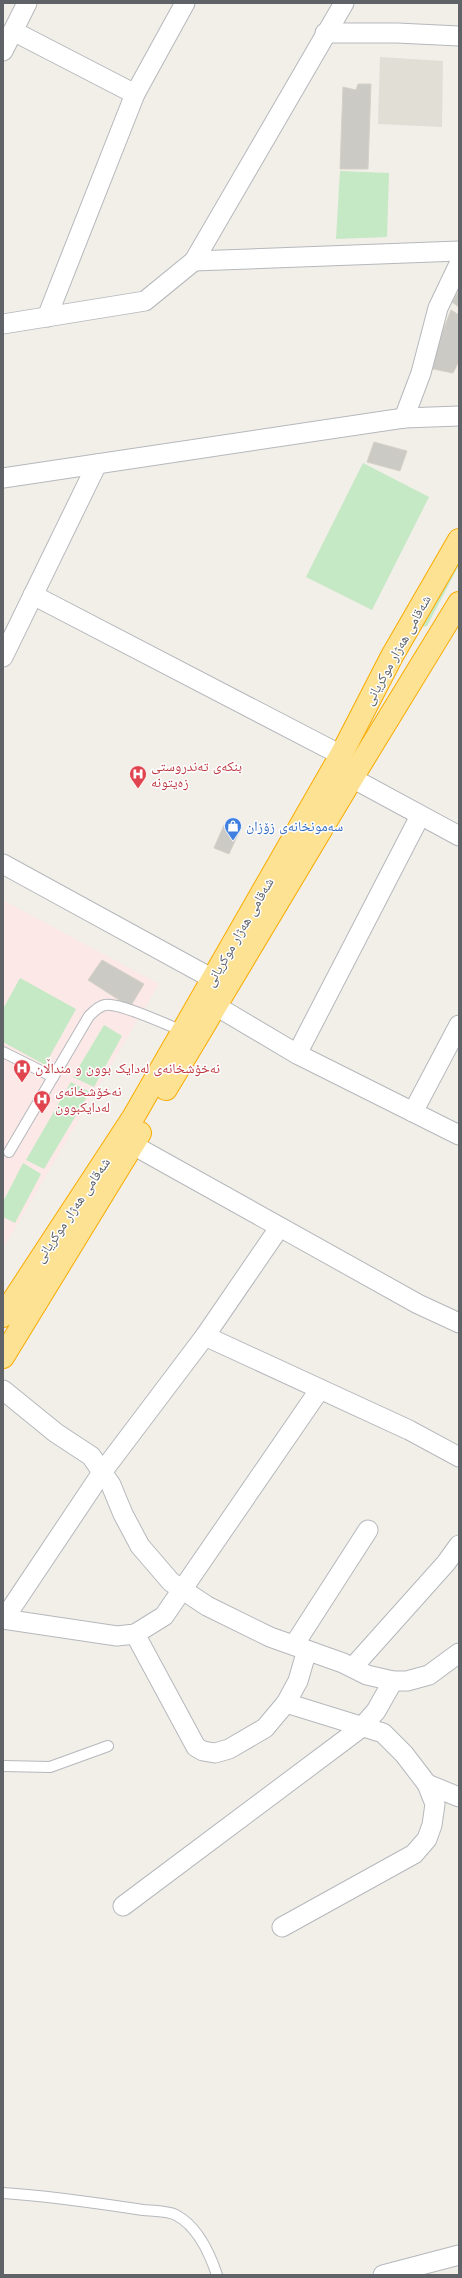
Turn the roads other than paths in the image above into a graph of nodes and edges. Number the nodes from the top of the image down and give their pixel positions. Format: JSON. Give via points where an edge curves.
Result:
{"nodes":[{"id":1,"x":27,"y":3,"type":"edge"},
{"id":2,"x":185,"y":3,"type":"edge"},
{"id":3,"x":344,"y":3,"type":"edge"},
{"id":4,"x":13,"y":31,"type":"junction"},
{"id":5,"x":325,"y":33,"type":"junction"},
{"id":6,"x":459,"y":36,"type":"edge"},
{"id":7,"x":3,"y":51,"type":"edge"},
{"id":8,"x":135,"y":94,"type":"junction"},
{"id":9,"x":459,"y":251,"type":"edge"},
{"id":10,"x":194,"y":261,"type":"junction"},
{"id":11,"x":459,"y":264,"type":"edge"},
{"id":12,"x":47,"y":317,"type":"junction"},
{"id":13,"x":3,"y":324,"type":"edge"},
{"id":14,"x":459,"y":416,"type":"edge"},
{"id":15,"x":404,"y":418,"type":"junction"},
{"id":16,"x":97,"y":464,"type":"junction"},
{"id":17,"x":3,"y":478,"type":"edge"},
{"id":18,"x":459,"y":540,"type":"edge"},
{"id":19,"x":33,"y":595,"type":"junction"},
{"id":20,"x":459,"y":603,"type":"edge"},
{"id":21,"x":392,"y":656,"type":"junction"},
{"id":22,"x":3,"y":657,"type":"edge"},
{"id":23,"x":418,"y":669,"type":"junction"},
{"id":24,"x":341,"y":755,"type":"junction"},
{"id":25,"x":352,"y":778,"type":"junction"},
{"id":26,"x":420,"y":816,"type":"junction"},
{"id":27,"x":459,"y":836,"type":"edge"},
{"id":28,"x":3,"y":864,"type":"edge"},
{"id":29,"x":212,"y":978,"type":"junction"},
{"id":30,"x":216,"y":1006,"type":"junction"},
{"id":31,"x":459,"y":1025,"type":"edge"},
{"id":32,"x":182,"y":1031,"type":"junction"},
{"id":33,"x":3,"y":1052,"type":"edge"},
{"id":34,"x":297,"y":1054,"type":"junction"},
{"id":35,"x":53,"y":1077,"type":"junction"},
{"id":36,"x":413,"y":1112,"type":"junction"},
{"id":37,"x":459,"y":1135,"type":"edge"},
{"id":38,"x":133,"y":1145,"type":"junction"},
{"id":39,"x":9,"y":1152,"type":"dead end"},
{"id":40,"x":279,"y":1228,"type":"junction"},
{"id":41,"x":3,"y":1316,"type":"edge"},
{"id":42,"x":459,"y":1323,"type":"edge"},
{"id":43,"x":205,"y":1336,"type":"junction"},
{"id":44,"x":3,"y":1357,"type":"edge"},
{"id":45,"x":320,"y":1389,"type":"junction"},
{"id":46,"x":3,"y":1390,"type":"edge"},
{"id":47,"x":459,"y":1458,"type":"edge"},
{"id":48,"x":103,"y":1471,"type":"junction"},
{"id":49,"x":368,"y":1530,"type":"dead end"},
{"id":50,"x":459,"y":1544,"type":"edge"},
{"id":51,"x":183,"y":1592,"type":"junction"},
{"id":52,"x":4,"y":1619,"type":"edge"},
{"id":53,"x":135,"y":1634,"type":"junction"},
{"id":54,"x":301,"y":1648,"type":"junction"},
{"id":55,"x":459,"y":1653,"type":"edge"},
{"id":56,"x":353,"y":1668,"type":"junction"},
{"id":57,"x":393,"y":1681,"type":"junction"},
{"id":58,"x":286,"y":1703,"type":"junction"},
{"id":59,"x":362,"y":1727,"type":"junction"},
{"id":60,"x":108,"y":1746,"type":"dead end"},
{"id":61,"x":3,"y":1766,"type":"edge"},
{"id":62,"x":427,"y":1784,"type":"junction"},
{"id":63,"x":459,"y":1797,"type":"edge"},
{"id":64,"x":123,"y":1906,"type":"dead end"},
{"id":65,"x":282,"y":1927,"type":"dead end"},
{"id":66,"x":3,"y":2193,"type":"edge"},
{"id":67,"x":459,"y":2255,"type":"edge"},
{"id":68,"x":217,"y":2275,"type":"edge"},
{"id":69,"x":383,"y":2275,"type":"edge"}],
"edges":[{"from":1,"to":4,"type":"street"},
{"from":2,"to":8,"type":"street"},
{"from":3,"to":5,"type":"street"},
{"from":4,"to":7,"type":"street"},
{"from":4,"to":8,"type":"street"},
{"from":5,"to":6,"type":"street"},
{"from":5,"to":10,"type":"street"},
{"from":8,"to":12,"type":"street"},
{"from":9,"to":10,"type":"street"},
{"from":10,"to":12,"type":"street","via":[[145,301]]},
{"from":11,"to":15,"type":"street","via":[[438,308],[421,373]]},
{"from":12,"to":13,"type":"street"},
{"from":14,"to":15,"type":"street"},
{"from":15,"to":16,"type":"street"},
{"from":16,"to":17,"type":"street"},
{"from":16,"to":19,"type":"street"},
{"from":18,"to":21,"type":"highway","name":"شەقامی ھەژار موکریانی"},
{"from":19,"to":22,"type":"street"},
{"from":19,"to":24,"type":"street"},
{"from":20,"to":23,"type":"highway","name":"شەقامی ھەژار موکریانی"},
{"from":21,"to":23,"type":"highway"},
{"from":21,"to":24,"type":"highway","name":"شەقامی ھەژار موکریانی"},
{"from":23,"to":25,"type":"highway","name":"شەقامی ھەژار موکریانی"},
{"from":24,"to":29,"type":"highway","name":"شەقامی ھەژار موکریانی"},
{"from":25,"to":26,"type":"street"},
{"from":25,"to":30,"type":"highway","name":"شەقامی ھەژار موکریانی"},
{"from":26,"to":27,"type":"street"},
{"from":26,"to":34,"type":"street"},
{"from":28,"to":29,"type":"street"},
{"from":29,"to":32,"type":"highway","name":"شەقامی ھەژار موکریانی"},
{"from":30,"to":34,"type":"street"},
{"from":30,"to":38,"type":"highway","name":"شەقامی ھەژار موکریانی"},
{"from":31,"to":36,"type":"street"},
{"from":32,"to":35,"type":"lane","via":[[117,1006],[104,1005],[90,1016]]},
{"from":32,"to":41,"type":"highway","name":"شەقامی ھەژار موکریانی","via":[[134,1116]]},
{"from":33,"to":35,"type":"lane"},
{"from":34,"to":36,"type":"street"},
{"from":35,"to":39,"type":"lane"},
{"from":36,"to":37,"type":"street"},
{"from":38,"to":40,"type":"street"},
{"from":38,"to":44,"type":"highway","name":"شەقامی ھەژار موکریانی"},
{"from":40,"to":42,"type":"street","via":[[418,1304]]},
{"from":40,"to":43,"type":"street"},
{"from":43,"to":45,"type":"street"},
{"from":43,"to":48,"type":"street"},
{"from":45,"to":47,"type":"street","via":[[409,1430]]},
{"from":45,"to":51,"type":"street"},
{"from":46,"to":48,"type":"street","via":[[91,1456]]},
{"from":48,"to":51,"type":"street","via":[[140,1546]]},
{"from":48,"to":52,"type":"street"},
{"from":49,"to":54,"type":"street"},
{"from":50,"to":56,"type":"street","via":[[446,1563]]},
{"from":51,"to":53,"type":"street","via":[[164,1616]]},
{"from":51,"to":54,"type":"street","via":[[270,1637]]},
{"from":52,"to":53,"type":"street","via":[[117,1636]]},
{"from":53,"to":58,"type":"street","via":[[196,1747],[203,1751],[215,1753],[229,1749],[265,1728]]},
{"from":54,"to":56,"type":"street"},
{"from":54,"to":58,"type":"street","via":[[298,1681]]},
{"from":55,"to":57,"type":"street","via":[[430,1675],[408,1681]]},
{"from":56,"to":57,"type":"street","via":[[367,1675]]},
{"from":57,"to":59,"type":"street","via":[[376,1711]]},
{"from":58,"to":59,"type":"street"},
{"from":59,"to":62,"type":"street","via":[[383,1733],[404,1754]]},
{"from":59,"to":64,"type":"street"},
{"from":60,"to":61,"type":"lane","via":[[50,1767]]},
{"from":62,"to":63,"type":"street"},
{"from":62,"to":65,"type":"street","via":[[435,1804],[432,1825],[427,1839],[414,1854]]},
{"from":66,"to":68,"type":"lane","via":[[176,2215],[191,2228],[204,2246]]},
{"from":67,"to":69,"type":"street"}]}
